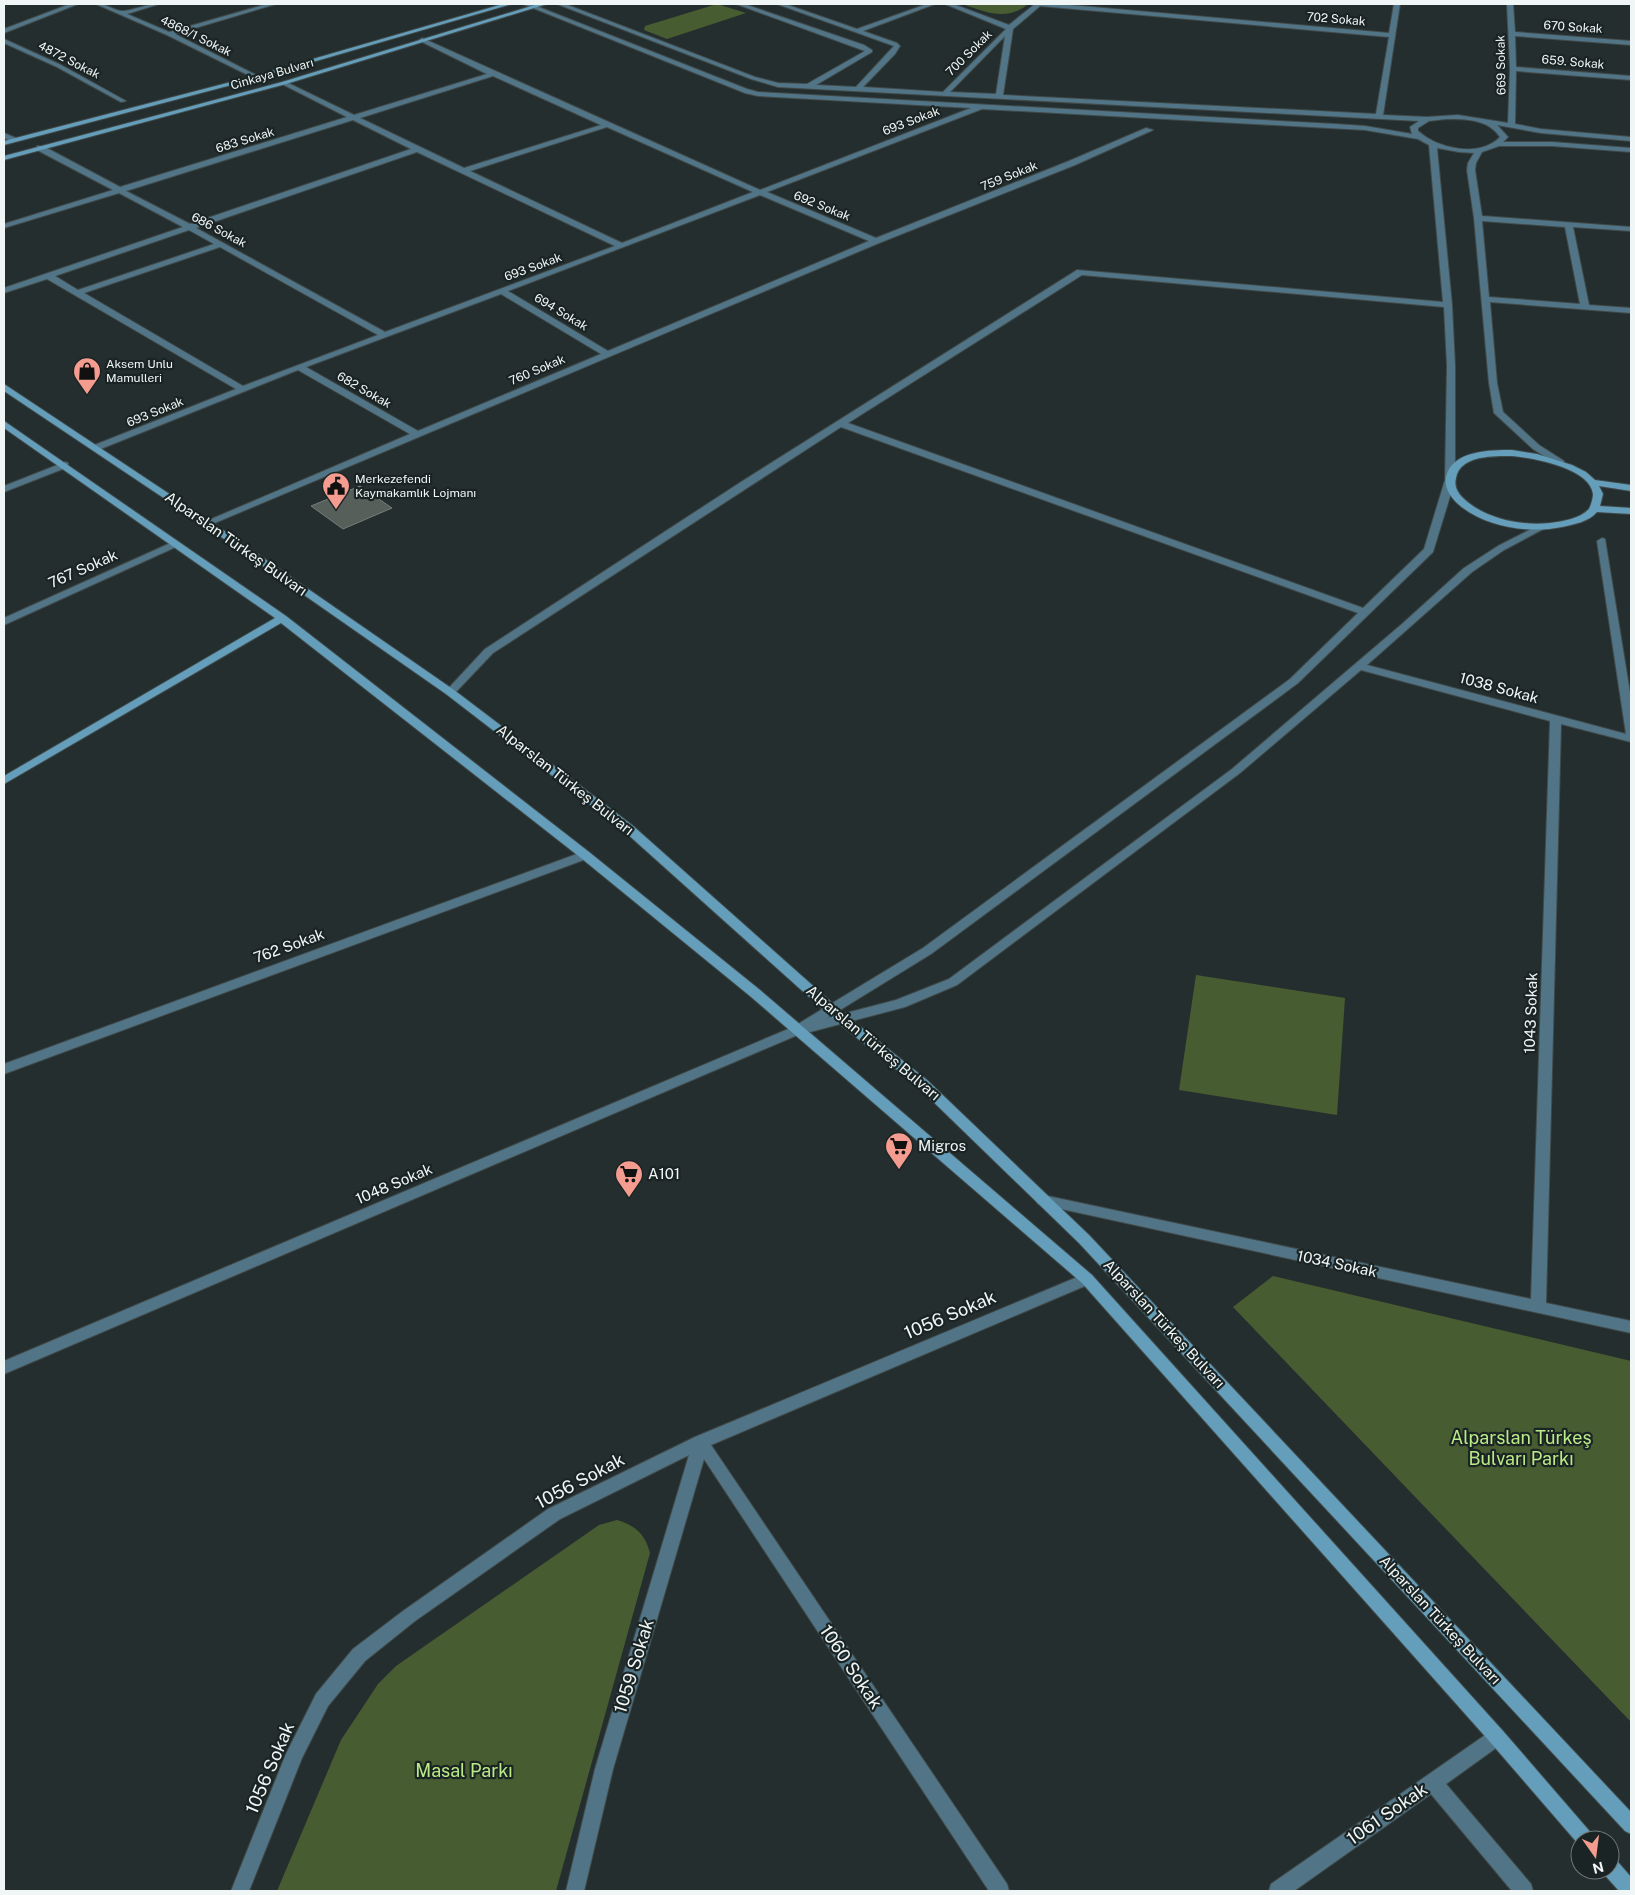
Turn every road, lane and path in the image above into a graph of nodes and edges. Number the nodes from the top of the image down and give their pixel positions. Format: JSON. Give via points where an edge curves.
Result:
{"nodes":[{"id":1,"x":74,"y":4,"type":"edge"},
{"id":2,"x":99,"y":4,"type":"edge"},
{"id":3,"x":156,"y":4,"type":"edge"},
{"id":4,"x":273,"y":4,"type":"edge"},
{"id":5,"x":509,"y":4,"type":"edge"},
{"id":6,"x":544,"y":4,"type":"edge"},
{"id":7,"x":560,"y":4,"type":"edge"},
{"id":8,"x":740,"y":4,"type":"edge"},
{"id":9,"x":780,"y":4,"type":"edge"},
{"id":10,"x":932,"y":4,"type":"edge"},
{"id":11,"x":948,"y":4,"type":"edge"},
{"id":12,"x":1039,"y":4,"type":"edge"},
{"id":13,"x":1396,"y":4,"type":"edge"},
{"id":14,"x":1510,"y":4,"type":"edge"},
{"id":15,"x":529,"y":5,"type":"edge"},
{"id":16,"x":122,"y":13,"type":"junction"},
{"id":17,"x":1010,"y":28,"type":"junction"},
{"id":18,"x":858,"y":30,"type":"junction"},
{"id":19,"x":4,"y":31,"type":"edge"},
{"id":20,"x":169,"y":34,"type":"junction"},
{"id":21,"x":1512,"y":34,"type":"junction"},
{"id":22,"x":1393,"y":35,"type":"junction"},
{"id":23,"x":838,"y":38,"type":"junction"},
{"id":24,"x":422,"y":40,"type":"junction"},
{"id":25,"x":4,"y":41,"type":"edge"},
{"id":26,"x":1631,"y":42,"type":"edge"},
{"id":27,"x":1514,"y":69,"type":"junction"},
{"id":28,"x":493,"y":74,"type":"junction"},
{"id":29,"x":256,"y":77,"type":"junction"},
{"id":30,"x":1631,"y":78,"type":"edge"},
{"id":31,"x":284,"y":83,"type":"junction"},
{"id":32,"x":808,"y":87,"type":"junction"},
{"id":33,"x":856,"y":90,"type":"junction"},
{"id":34,"x":944,"y":94,"type":"junction"},
{"id":35,"x":999,"y":98,"type":"junction"},
{"id":36,"x":123,"y":100,"type":"dead end"},
{"id":37,"x":980,"y":107,"type":"junction"},
{"id":38,"x":1380,"y":116,"type":"junction"},
{"id":39,"x":354,"y":118,"type":"junction"},
{"id":40,"x":1467,"y":118,"type":"junction"},
{"id":41,"x":1428,"y":119,"type":"junction"},
{"id":42,"x":608,"y":124,"type":"junction"},
{"id":43,"x":1510,"y":126,"type":"junction"},
{"id":44,"x":1149,"y":130,"type":"dead end"},
{"id":45,"x":4,"y":135,"type":"edge"},
{"id":46,"x":1418,"y":137,"type":"junction"},
{"id":47,"x":1631,"y":139,"type":"edge"},
{"id":48,"x":13,"y":140,"type":"junction"},
{"id":49,"x":4,"y":142,"type":"edge"},
{"id":50,"x":1498,"y":144,"type":"junction"},
{"id":51,"x":1434,"y":145,"type":"junction"},
{"id":52,"x":40,"y":148,"type":"junction"},
{"id":53,"x":416,"y":149,"type":"junction"},
{"id":54,"x":1480,"y":150,"type":"junction"},
{"id":55,"x":1631,"y":150,"type":"edge"},
{"id":56,"x":4,"y":158,"type":"edge"},
{"id":57,"x":463,"y":171,"type":"junction"},
{"id":58,"x":120,"y":190,"type":"junction"},
{"id":59,"x":759,"y":192,"type":"junction"},
{"id":60,"x":1478,"y":218,"type":"junction"},
{"id":61,"x":1568,"y":224,"type":"junction"},
{"id":62,"x":4,"y":226,"type":"edge"},
{"id":63,"x":191,"y":227,"type":"junction"},
{"id":64,"x":1631,"y":229,"type":"edge"},
{"id":65,"x":876,"y":240,"type":"junction"},
{"id":66,"x":221,"y":244,"type":"junction"},
{"id":67,"x":622,"y":246,"type":"junction"},
{"id":68,"x":50,"y":277,"type":"junction"},
{"id":69,"x":4,"y":291,"type":"edge"},
{"id":70,"x":502,"y":291,"type":"junction"},
{"id":71,"x":77,"y":293,"type":"junction"},
{"id":72,"x":1485,"y":299,"type":"junction"},
{"id":73,"x":1448,"y":305,"type":"junction"},
{"id":74,"x":1585,"y":308,"type":"junction"},
{"id":75,"x":1631,"y":311,"type":"edge"},
{"id":76,"x":385,"y":335,"type":"junction"},
{"id":77,"x":607,"y":354,"type":"junction"},
{"id":78,"x":299,"y":367,"type":"junction"},
{"id":79,"x":4,"y":387,"type":"edge"},
{"id":80,"x":242,"y":389,"type":"junction"},
{"id":81,"x":840,"y":423,"type":"junction"},
{"id":82,"x":4,"y":424,"type":"edge"},
{"id":83,"x":417,"y":434,"type":"junction"},
{"id":84,"x":95,"y":448,"type":"junction"},
{"id":85,"x":1561,"y":462,"type":"junction"},
{"id":86,"x":65,"y":465,"type":"junction"},
{"id":87,"x":1450,"y":480,"type":"junction"},
{"id":88,"x":1591,"y":482,"type":"junction"},
{"id":89,"x":1631,"y":488,"type":"edge"},
{"id":90,"x":4,"y":489,"type":"edge"},
{"id":91,"x":1594,"y":509,"type":"junction"},
{"id":92,"x":1631,"y":511,"type":"edge"},
{"id":93,"x":207,"y":523,"type":"junction"},
{"id":94,"x":1544,"y":526,"type":"junction"},
{"id":95,"x":1602,"y":541,"type":"dead end"},
{"id":96,"x":175,"y":544,"type":"junction"},
{"id":97,"x":1365,"y":612,"type":"junction"},
{"id":98,"x":282,"y":618,"type":"junction"},
{"id":99,"x":4,"y":622,"type":"edge"},
{"id":100,"x":1358,"y":666,"type":"junction"},
{"id":101,"x":450,"y":692,"type":"junction"},
{"id":102,"x":1556,"y":719,"type":"junction"},
{"id":103,"x":1631,"y":734,"type":"edge"},
{"id":104,"x":1631,"y":739,"type":"edge"},
{"id":105,"x":4,"y":782,"type":"edge"},
{"id":106,"x":585,"y":854,"type":"junction"},
{"id":107,"x":831,"y":1009,"type":"junction"},
{"id":108,"x":842,"y":1019,"type":"junction"},
{"id":109,"x":798,"y":1030,"type":"junction"},
{"id":110,"x":4,"y":1069,"type":"edge"},
{"id":111,"x":1043,"y":1200,"type":"junction"},
{"id":112,"x":1087,"y":1279,"type":"junction"},
{"id":113,"x":1538,"y":1307,"type":"junction"},
{"id":114,"x":1631,"y":1328,"type":"edge"},
{"id":115,"x":4,"y":1368,"type":"edge"},
{"id":116,"x":701,"y":1442,"type":"junction"},
{"id":117,"x":1497,"y":1737,"type":"junction"},
{"id":118,"x":1433,"y":1782,"type":"junction"},
{"id":119,"x":1631,"y":1825,"type":"edge"},
{"id":120,"x":1577,"y":1830,"type":"edge"},
{"id":121,"x":1620,"y":1878,"type":"edge"},
{"id":122,"x":240,"y":1891,"type":"edge"},
{"id":123,"x":575,"y":1891,"type":"edge"},
{"id":124,"x":1000,"y":1891,"type":"edge"},
{"id":125,"x":1278,"y":1891,"type":"edge"},
{"id":126,"x":1524,"y":1891,"type":"edge"},
{"id":127,"x":1631,"y":1891,"type":"edge"}],
"edges":[{"from":1,"to":19,"type":"street"},
{"from":2,"to":16,"type":"street","name":"4868/1 Sokak"},
{"from":3,"to":16,"type":"street"},
{"from":4,"to":20,"type":"street"},
{"from":5,"to":29,"type":"main road","name":"Cinkaya Bulvarı"},
{"from":6,"to":15,"type":"main road","name":"Cinkaya Bulvarı"},
{"from":7,"to":32,"type":"street","via":[[753,78],[778,85]]},
{"from":8,"to":23,"type":"street"},
{"from":9,"to":18,"type":"street"},
{"from":10,"to":18,"type":"street"},
{"from":11,"to":17,"type":"street"},
{"from":12,"to":17,"type":"street","name":"700 Sokak"},
{"from":12,"to":22,"type":"street","name":"702 Sokak"},
{"from":13,"to":22,"type":"street"},
{"from":14,"to":21,"type":"street","name":"669 Sokak"},
{"from":15,"to":24,"type":"main road","name":"Cinkaya Bulvarı"},
{"from":15,"to":37,"type":"street","via":[[758,94]]},
{"from":16,"to":20,"type":"street","name":"4868/1 Sokak"},
{"from":17,"to":34,"type":"street","name":"700 Sokak"},
{"from":17,"to":35,"type":"street","name":"700 Sokak"},
{"from":18,"to":23,"type":"street"},
{"from":18,"to":33,"type":"street","via":[[897,46],[893,54]]},
{"from":20,"to":29,"type":"street","name":"4868/1 Sokak"},
{"from":21,"to":26,"type":"street","name":"670 Sokak"},
{"from":21,"to":27,"type":"street","name":"669 Sokak"},
{"from":22,"to":38,"type":"street"},
{"from":23,"to":32,"type":"street","via":[[870,51]]},
{"from":24,"to":28,"type":"street","name":"692 Sokak"},
{"from":24,"to":31,"type":"main road","name":"Cinkaya Bulvarı"},
{"from":25,"to":36,"type":"street","name":"4872 Sokak"},
{"from":27,"to":30,"type":"street","name":"659. Sokak"},
{"from":27,"to":43,"type":"street","name":"669 Sokak"},
{"from":28,"to":39,"type":"street","name":"683 Sokak"},
{"from":28,"to":42,"type":"street","name":"692 Sokak"},
{"from":29,"to":48,"type":"main road","name":"Cinkaya Bulvarı"},
{"from":31,"to":39,"type":"street"},
{"from":31,"to":52,"type":"main road","name":"Cinkaya Bulvarı"},
{"from":32,"to":33,"type":"street"},
{"from":33,"to":34,"type":"street"},
{"from":34,"to":35,"type":"street"},
{"from":35,"to":38,"type":"street"},
{"from":37,"to":46,"type":"street","via":[[1365,128]]},
{"from":37,"to":59,"type":"street","name":"693 Sokak"},
{"from":38,"to":41,"type":"street"},
{"from":39,"to":53,"type":"street"},
{"from":39,"to":58,"type":"street","name":"683 Sokak"},
{"from":40,"to":41,"type":"street"},
{"from":40,"to":43,"type":"street"},
{"from":40,"to":50,"type":"street","via":[[1501,131],[1504,137]]},
{"from":41,"to":46,"type":"street","via":[[1414,127]]},
{"from":42,"to":57,"type":"street"},
{"from":42,"to":59,"type":"street","name":"692 Sokak"},
{"from":43,"to":47,"type":"street"},
{"from":44,"to":65,"type":"street","name":"759 Sokak"},
{"from":45,"to":48,"type":"street"},
{"from":46,"to":51,"type":"street"},
{"from":48,"to":49,"type":"main road","name":"Cinkaya Bulvarı"},
{"from":50,"to":54,"type":"street"},
{"from":50,"to":55,"type":"street"},
{"from":51,"to":54,"type":"street"},
{"from":51,"to":73,"type":"street"},
{"from":52,"to":56,"type":"main road","name":"Cinkaya Bulvarı"},
{"from":52,"to":58,"type":"street","name":"686 Sokak"},
{"from":53,"to":57,"type":"street"},
{"from":53,"to":63,"type":"street"},
{"from":54,"to":60,"type":"street","via":[[1471,170]]},
{"from":57,"to":67,"type":"street"},
{"from":58,"to":62,"type":"street","name":"683 Sokak"},
{"from":58,"to":63,"type":"street","name":"686 Sokak"},
{"from":59,"to":65,"type":"street","name":"692 Sokak"},
{"from":59,"to":67,"type":"street","name":"693 Sokak"},
{"from":60,"to":61,"type":"street"},
{"from":60,"to":72,"type":"street"},
{"from":61,"to":64,"type":"street"},
{"from":61,"to":74,"type":"street"},
{"from":63,"to":66,"type":"street","name":"686 Sokak"},
{"from":63,"to":68,"type":"street"},
{"from":65,"to":77,"type":"street","name":"760 Sokak"},
{"from":66,"to":71,"type":"street"},
{"from":66,"to":76,"type":"street","name":"686 Sokak"},
{"from":67,"to":70,"type":"street","name":"693 Sokak"},
{"from":68,"to":69,"type":"street"},
{"from":68,"to":71,"type":"street"},
{"from":70,"to":76,"type":"street","name":"693 Sokak"},
{"from":70,"to":77,"type":"street","name":"694 Sokak"},
{"from":71,"to":80,"type":"street"},
{"from":72,"to":74,"type":"street"},
{"from":72,"to":85,"type":"street","via":[[1499,413],[1536,447]]},
{"from":73,"to":81,"type":"street","via":[[1080,272]]},
{"from":73,"to":87,"type":"street"},
{"from":74,"to":75,"type":"street"},
{"from":76,"to":78,"type":"street","name":"693 Sokak"},
{"from":77,"to":83,"type":"street","name":"760 Sokak"},
{"from":78,"to":80,"type":"street","name":"693 Sokak"},
{"from":78,"to":83,"type":"street","name":"682 Sokak"},
{"from":79,"to":84,"type":"main road","name":"Alparslan Türkeş Bulvarı"},
{"from":80,"to":84,"type":"street","name":"693 Sokak"},
{"from":81,"to":97,"type":"street"},
{"from":81,"to":101,"type":"street","via":[[489,651]]},
{"from":82,"to":86,"type":"main road","name":"Alparslan Türkeş Bulvarı"},
{"from":83,"to":93,"type":"street","name":"760 Sokak"},
{"from":84,"to":93,"type":"main road","name":"Alparslan Türkeş Bulvarı"},
{"from":85,"to":87,"type":"main road","via":[[1512,453],[1490,454],[1458,465]]},
{"from":85,"to":88,"type":"main road"},
{"from":86,"to":90,"type":"street"},
{"from":86,"to":96,"type":"main road","name":"Alparslan Türkeş Bulvarı"},
{"from":87,"to":94,"type":"main road","via":[[1457,497],[1471,508],[1513,523]]},
{"from":87,"to":97,"type":"street","via":[[1429,550]]},
{"from":88,"to":89,"type":"main road"},
{"from":88,"to":91,"type":"main road","via":[[1598,497]]},
{"from":91,"to":92,"type":"main road"},
{"from":91,"to":94,"type":"main road","via":[[1582,519]]},
{"from":93,"to":101,"type":"main road","name":"Alparslan Türkeş Bulvarı"},
{"from":94,"to":100,"type":"street","via":[[1501,548],[1468,570]]},
{"from":95,"to":103,"type":"street"},
{"from":96,"to":98,"type":"main road","name":"Alparslan Türkeş Bulvarı"},
{"from":96,"to":99,"type":"street","name":"767 Sokak"},
{"from":97,"to":107,"type":"street","via":[[1294,681],[927,951]]},
{"from":98,"to":105,"type":"main road"},
{"from":98,"to":106,"type":"main road","name":"Alparslan Türkeş Bulvarı"},
{"from":100,"to":102,"type":"street","name":"1038 Sokak"},
{"from":100,"to":108,"type":"street","via":[[1236,772],[953,982],[900,1004]]},
{"from":101,"to":107,"type":"main road","name":"Alparslan Türkeş Bulvarı","via":[[628,828]]},
{"from":102,"to":104,"type":"street","name":"1038 Sokak"},
{"from":102,"to":113,"type":"street","name":"1043 Sokak"},
{"from":106,"to":109,"type":"main road","name":"Alparslan Türkeş Bulvarı"},
{"from":106,"to":110,"type":"street","name":"762 Sokak"},
{"from":107,"to":108,"type":"main road","name":"Alparslan Türkeş Bulvarı"},
{"from":107,"to":109,"type":"street"},
{"from":108,"to":109,"type":"street"},
{"from":108,"to":111,"type":"main road","name":"Alparslan Türkeş Bulvarı","via":[[922,1083]]},
{"from":109,"to":112,"type":"main road","name":"Alparslan Türkeş Bulvarı"},
{"from":109,"to":115,"type":"street","name":"1048 Sokak"},
{"from":111,"to":113,"type":"street","name":"1034 Sokak"},
{"from":111,"to":119,"type":"main road","name":"Alparslan Türkeş Bulvarı","via":[[1091,1246]]},
{"from":112,"to":116,"type":"street","name":"1056 Sokak"},
{"from":112,"to":117,"type":"main road","name":"Alparslan Türkeş Bulvarı"},
{"from":113,"to":114,"type":"street","name":"1034 Sokak"},
{"from":116,"to":122,"type":"street","name":"1056 Sokak","via":[[554,1514],[359,1655],[322,1700],[295,1754]]},
{"from":116,"to":123,"type":"street","name":"1059 Sokak","via":[[604,1769]]},
{"from":116,"to":124,"type":"street","name":"1060 Sokak"},
{"from":117,"to":118,"type":"street","name":"1061 Sokak"},
{"from":117,"to":120,"type":"main road","name":"Alparslan Türkeş Bulvarı"},
{"from":118,"to":125,"type":"street","name":"1061 Sokak"},
{"from":118,"to":126,"type":"street"},
{"from":121,"to":127,"type":"main road"}]}
